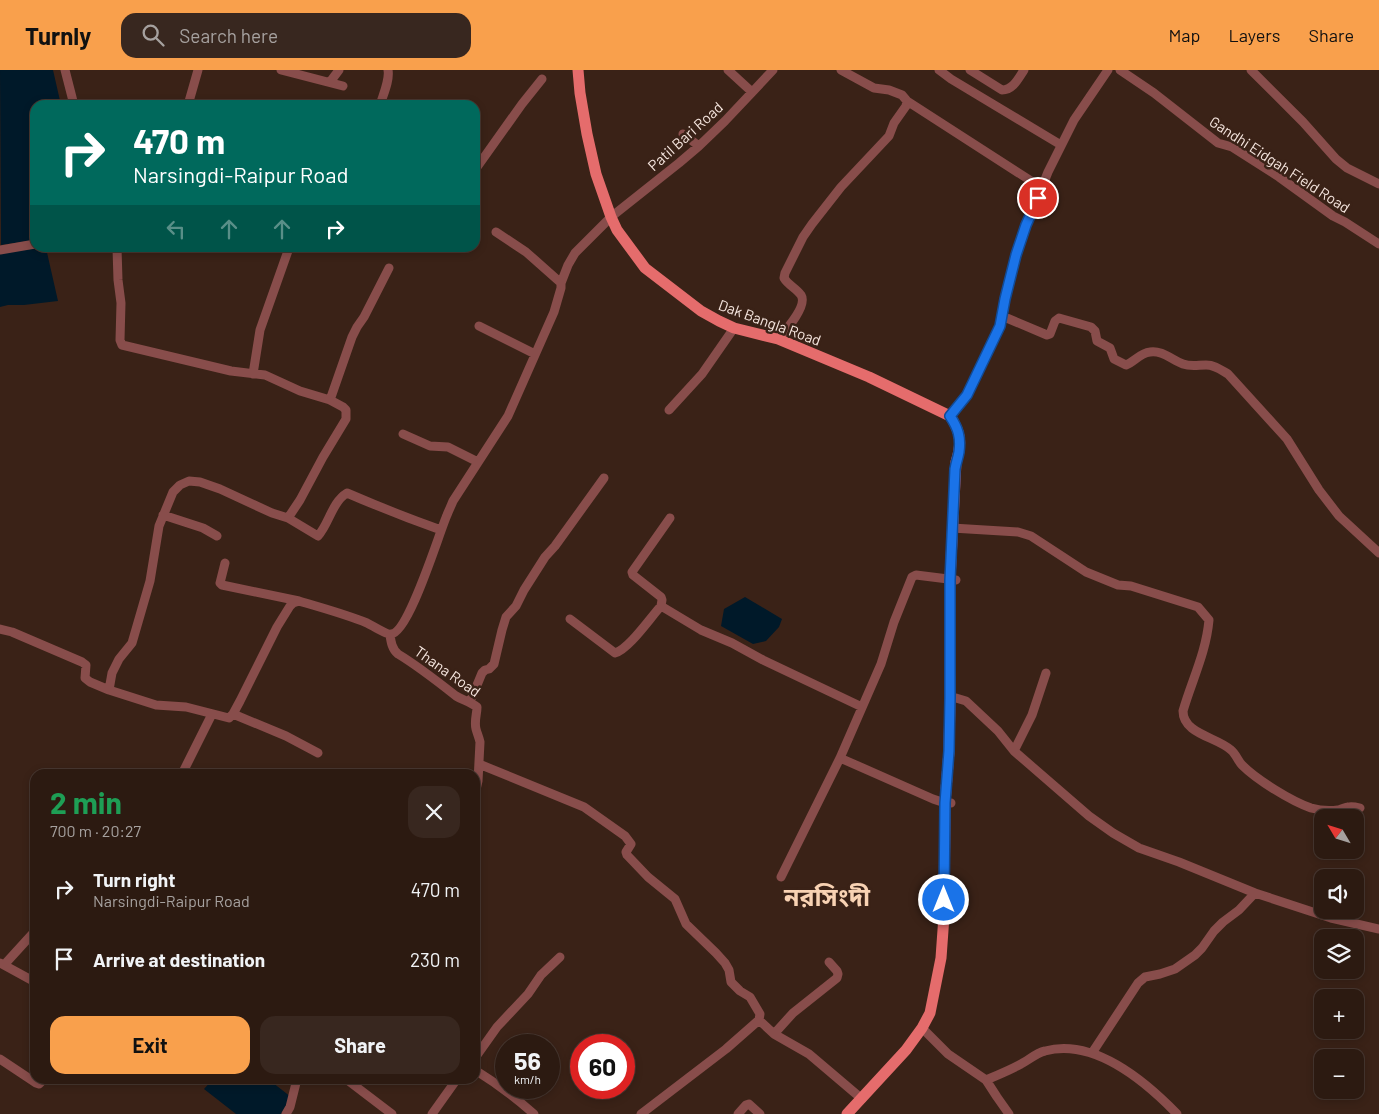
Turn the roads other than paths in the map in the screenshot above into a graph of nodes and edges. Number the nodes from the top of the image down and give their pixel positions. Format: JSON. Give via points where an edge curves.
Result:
{"nodes":[{"id":1,"x":65,"y":70,"type":"edge"},
{"id":2,"x":198,"y":70,"type":"edge"},
{"id":3,"x":281,"y":70,"type":"edge"},
{"id":4,"x":339,"y":70,"type":"edge"},
{"id":5,"x":388,"y":70,"type":"edge"},
{"id":6,"x":578,"y":70,"type":"edge"},
{"id":7,"x":728,"y":70,"type":"edge"},
{"id":8,"x":773,"y":70,"type":"edge"},
{"id":9,"x":841,"y":70,"type":"edge"},
{"id":10,"x":940,"y":70,"type":"edge"},
{"id":11,"x":970,"y":70,"type":"edge"},
{"id":12,"x":1024,"y":70,"type":"edge"},
{"id":13,"x":1108,"y":70,"type":"edge"},
{"id":14,"x":1120,"y":70,"type":"edge"},
{"id":15,"x":1251,"y":70,"type":"edge"},
{"id":16,"x":542,"y":79,"type":"dead end"},
{"id":17,"x":330,"y":82,"type":"junction"},
{"id":18,"x":344,"y":86,"type":"dead end"},
{"id":19,"x":752,"y":92,"type":"junction"},
{"id":20,"x":73,"y":100,"type":"edge"},
{"id":21,"x":189,"y":100,"type":"edge"},
{"id":22,"x":381,"y":100,"type":"edge"},
{"id":23,"x":907,"y":101,"type":"junction"},
{"id":24,"x":683,"y":134,"type":"dead end"},
{"id":25,"x":1061,"y":145,"type":"junction"},
{"id":26,"x":699,"y":146,"type":"junction"},
{"id":27,"x":480,"y":163,"type":"edge"},
{"id":28,"x":1379,"y":184,"type":"edge"},
{"id":29,"x":1042,"y":188,"type":"junction"},
{"id":30,"x":610,"y":217,"type":"junction"},
{"id":31,"x":496,"y":232,"type":"dead end"},
{"id":32,"x":1379,"y":244,"type":"edge"},
{"id":33,"x":30,"y":245,"type":"edge"},
{"id":34,"x":0,"y":250,"type":"edge"},
{"id":35,"x":117,"y":252,"type":"edge"},
{"id":36,"x":289,"y":252,"type":"edge"},
{"id":37,"x":388,"y":268,"type":"dead end"},
{"id":38,"x":561,"y":283,"type":"junction"},
{"id":39,"x":1002,"y":316,"type":"junction"},
{"id":40,"x":479,"y":326,"type":"dead end"},
{"id":41,"x":734,"y":328,"type":"junction"},
{"id":42,"x":778,"y":339,"type":"junction"},
{"id":43,"x":535,"y":354,"type":"junction"},
{"id":44,"x":253,"y":374,"type":"junction"},
{"id":45,"x":330,"y":400,"type":"junction"},
{"id":46,"x":669,"y":410,"type":"dead end"},
{"id":47,"x":950,"y":416,"type":"junction"},
{"id":48,"x":403,"y":434,"type":"dead end"},
{"id":49,"x":478,"y":462,"type":"junction"},
{"id":50,"x":604,"y":478,"type":"dead end"},
{"id":51,"x":163,"y":515,"type":"junction"},
{"id":52,"x":288,"y":518,"type":"junction"},
{"id":53,"x":670,"y":518,"type":"dead end"},
{"id":54,"x":955,"y":528,"type":"junction"},
{"id":55,"x":441,"y":530,"type":"junction"},
{"id":56,"x":217,"y":536,"type":"dead end"},
{"id":57,"x":1379,"y":553,"type":"edge"},
{"id":58,"x":225,"y":562,"type":"dead end"},
{"id":59,"x":953,"y":580,"type":"junction"},
{"id":60,"x":299,"y":600,"type":"junction"},
{"id":61,"x":660,"y":606,"type":"junction"},
{"id":62,"x":570,"y":619,"type":"dead end"},
{"id":63,"x":0,"y":629,"type":"edge"},
{"id":64,"x":390,"y":635,"type":"junction"},
{"id":65,"x":1046,"y":673,"type":"dead end"},
{"id":66,"x":109,"y":690,"type":"junction"},
{"id":67,"x":953,"y":698,"type":"junction"},
{"id":68,"x":470,"y":702,"type":"junction"},
{"id":69,"x":862,"y":707,"type":"junction"},
{"id":70,"x":212,"y":714,"type":"junction"},
{"id":71,"x":233,"y":714,"type":"junction"},
{"id":72,"x":1014,"y":750,"type":"junction"},
{"id":73,"x":318,"y":753,"type":"dead end"},
{"id":74,"x":840,"y":758,"type":"junction"},
{"id":75,"x":479,"y":764,"type":"junction"},
{"id":76,"x":184,"y":769,"type":"edge"},
{"id":77,"x":479,"y":769,"type":"edge"},
{"id":78,"x":948,"y":803,"type":"junction"},
{"id":79,"x":1360,"y":808,"type":"dead end"},
{"id":80,"x":781,"y":877,"type":"dead end"},
{"id":81,"x":1255,"y":893,"type":"junction"},
{"id":82,"x":1379,"y":929,"type":"edge"},
{"id":83,"x":30,"y":936,"type":"edge"},
{"id":84,"x":560,"y":957,"type":"dead end"},
{"id":85,"x":829,"y":962,"type":"dead end"},
{"id":86,"x":2,"y":964,"type":"edge"},
{"id":87,"x":30,"y":979,"type":"edge"},
{"id":88,"x":759,"y":1020,"type":"junction"},
{"id":89,"x":924,"y":1031,"type":"junction"},
{"id":90,"x":774,"y":1034,"type":"junction"},
{"id":91,"x":480,"y":1051,"type":"edge"},
{"id":92,"x":1092,"y":1053,"type":"junction"},
{"id":93,"x":0,"y":1058,"type":"edge"},
{"id":94,"x":480,"y":1073,"type":"edge"},
{"id":95,"x":30,"y":1079,"type":"edge"},
{"id":96,"x":986,"y":1080,"type":"junction"},
{"id":97,"x":296,"y":1084,"type":"edge"},
{"id":98,"x":353,"y":1084,"type":"edge"},
{"id":99,"x":453,"y":1084,"type":"edge"},
{"id":100,"x":862,"y":1099,"type":"junction"},
{"id":101,"x":286,"y":1114,"type":"edge"},
{"id":102,"x":392,"y":1114,"type":"edge"},
{"id":103,"x":432,"y":1114,"type":"edge"},
{"id":104,"x":534,"y":1114,"type":"edge"},
{"id":105,"x":641,"y":1114,"type":"edge"},
{"id":106,"x":738,"y":1114,"type":"edge"},
{"id":107,"x":760,"y":1114,"type":"edge"},
{"id":108,"x":847,"y":1114,"type":"edge"},
{"id":109,"x":856,"y":1114,"type":"edge"},
{"id":110,"x":1010,"y":1114,"type":"edge"},
{"id":111,"x":1177,"y":1114,"type":"edge"}],
"edges":[{"from":1,"to":20,"type":"street"},
{"from":2,"to":21,"type":"street"},
{"from":3,"to":17,"type":"street"},
{"from":4,"to":17,"type":"street"},
{"from":5,"to":22,"type":"street"},
{"from":6,"to":30,"type":"main road","name":"Dak Bangla Road","via":[[587,134]]},
{"from":7,"to":19,"type":"street"},
{"from":8,"to":19,"type":"street","name":"Patil Bari Road"},
{"from":9,"to":23,"type":"street"},
{"from":10,"to":25,"type":"street"},
{"from":11,"to":12,"type":"street","via":[[1002,90],[1011,88]]},
{"from":13,"to":25,"type":"street"},
{"from":14,"to":32,"type":"street","name":"Gandhi Eidgah Field Road","via":[[1154,92],[1218,143],[1232,146]]},
{"from":15,"to":28,"type":"street","via":[[1336,159]]},
{"from":16,"to":27,"type":"street"},
{"from":17,"to":18,"type":"street"},
{"from":19,"to":26,"type":"street","name":"Patil Bari Road"},
{"from":23,"to":29,"type":"street"},
{"from":23,"to":42,"type":"street","via":[[889,136],[841,187],[803,237],[784,278],[802,296],[802,306]]},
{"from":24,"to":26,"type":"street"},
{"from":25,"to":29,"type":"street"},
{"from":26,"to":30,"type":"street","name":"Patil Bari Road"},
{"from":29,"to":39,"type":"street","via":[[1021,240]]},
{"from":30,"to":38,"type":"street","name":"Patil Bari Road","via":[[575,253]]},
{"from":30,"to":41,"type":"main road","name":"Dak Bangla Road","via":[[646,268],[701,311]]},
{"from":31,"to":38,"type":"street","via":[[526,252]]},
{"from":33,"to":34,"type":"street"},
{"from":35,"to":44,"type":"street","via":[[121,344]]},
{"from":36,"to":44,"type":"street","via":[[260,330]]},
{"from":37,"to":45,"type":"street","via":[[352,337]]},
{"from":38,"to":43,"type":"street","name":"Patil Bari Road","via":[[554,312]]},
{"from":39,"to":47,"type":"street","via":[[967,395]]},
{"from":39,"to":57,"type":"street","via":[[1047,335],[1059,318],[1091,327],[1098,341],[1110,348],[1114,359],[1126,365],[1153,351],[1185,365],[1219,368],[1287,439],[1339,516]]},
{"from":40,"to":43,"type":"street"},
{"from":41,"to":42,"type":"main road","name":"Dak Bangla Road"},
{"from":41,"to":46,"type":"street","via":[[702,374]]},
{"from":42,"to":47,"type":"main road","name":"Dak Bangla Road"},
{"from":43,"to":49,"type":"street","name":"Patil Bari Road","via":[[508,416]]},
{"from":44,"to":45,"type":"street","via":[[265,375]]},
{"from":45,"to":52,"type":"street","via":[[346,410],[346,419]]},
{"from":47,"to":54,"type":"main road","via":[[960,439],[956,462]]},
{"from":48,"to":49,"type":"street","via":[[430,446],[448,447]]},
{"from":49,"to":55,"type":"street","name":"Patil Bari Road","via":[[453,501]]},
{"from":50,"to":68,"type":"street","via":[[545,557],[506,617],[494,664],[482,673]]},
{"from":51,"to":52,"type":"street","via":[[173,492],[189,481],[220,489]]},
{"from":51,"to":56,"type":"street"},
{"from":51,"to":66,"type":"street","via":[[150,580],[132,643],[112,673]]},
{"from":52,"to":55,"type":"street","via":[[318,536],[347,493]]},
{"from":53,"to":61,"type":"street","via":[[632,572],[660,597]]},
{"from":54,"to":59,"type":"main road"},
{"from":54,"to":79,"type":"street","via":[[1025,534],[1086,572],[1118,585],[1198,607],[1209,620],[1208,629],[1206,646],[1183,711],[1185,721],[1193,729],[1230,748],[1249,772],[1301,804],[1314,809]]},
{"from":55,"to":64,"type":"street","name":"Patil Bari Road","via":[[403,624]]},
{"from":58,"to":60,"type":"street","via":[[220,580],[222,585]]},
{"from":59,"to":67,"type":"main road"},
{"from":59,"to":69,"type":"street","via":[[912,577]]},
{"from":60,"to":64,"type":"street","via":[[348,616]]},
{"from":60,"to":71,"type":"street","via":[[290,606],[276,627]]},
{"from":61,"to":62,"type":"street","via":[[629,644],[615,653]]},
{"from":61,"to":69,"type":"street","via":[[701,630]]},
{"from":63,"to":66,"type":"street","via":[[82,662],[86,665],[85,678]]},
{"from":64,"to":68,"type":"street","name":"Thana Road","via":[[394,651],[458,698]]},
{"from":65,"to":72,"type":"street","via":[[1032,715]]},
{"from":66,"to":70,"type":"street","via":[[156,705],[186,707]]},
{"from":67,"to":72,"type":"street","via":[[966,701]]},
{"from":67,"to":78,"type":"main road"},
{"from":68,"to":75,"type":"street","name":"Thana Road","via":[[477,707],[475,722],[480,742]]},
{"from":69,"to":74,"type":"street"},
{"from":70,"to":71,"type":"street","via":[[229,718]]},
{"from":70,"to":76,"type":"street"},
{"from":71,"to":73,"type":"street"},
{"from":72,"to":81,"type":"street","via":[[1113,833],[1139,848]]},
{"from":74,"to":78,"type":"street"},
{"from":74,"to":80,"type":"street"},
{"from":75,"to":77,"type":"street","name":"Thana Road"},
{"from":75,"to":88,"type":"street","via":[[584,807],[625,836],[631,844],[627,854],[675,899],[686,924],[725,963],[731,982],[750,997],[760,1014]]},
{"from":78,"to":89,"type":"main road","via":[[941,958]]},
{"from":81,"to":82,"type":"street","via":[[1331,918]]},
{"from":81,"to":92,"type":"street","via":[[1240,910],[1223,922],[1195,955],[1175,968],[1145,977],[1138,983]]},
{"from":83,"to":86,"type":"street"},
{"from":84,"to":91,"type":"street","via":[[497,1027]]},
{"from":85,"to":90,"type":"street","via":[[837,971],[837,978]]},
{"from":86,"to":87,"type":"street"},
{"from":88,"to":90,"type":"street"},
{"from":88,"to":105,"type":"street"},
{"from":89,"to":96,"type":"street","via":[[948,1054]]},
{"from":89,"to":100,"type":"main road"},
{"from":89,"to":109,"type":"main road","via":[[911,1054]]},
{"from":90,"to":100,"type":"street","via":[[809,1054]]},
{"from":92,"to":96,"type":"street","via":[[1064,1049],[1042,1052]]},
{"from":92,"to":111,"type":"street","via":[[1137,1078]]},
{"from":93,"to":95,"type":"street"},
{"from":94,"to":104,"type":"street"},
{"from":96,"to":110,"type":"street"},
{"from":97,"to":101,"type":"street"},
{"from":98,"to":102,"type":"street"},
{"from":99,"to":103,"type":"street"},
{"from":100,"to":108,"type":"main road"},
{"from":106,"to":107,"type":"street","via":[[749,1104]]}]}
